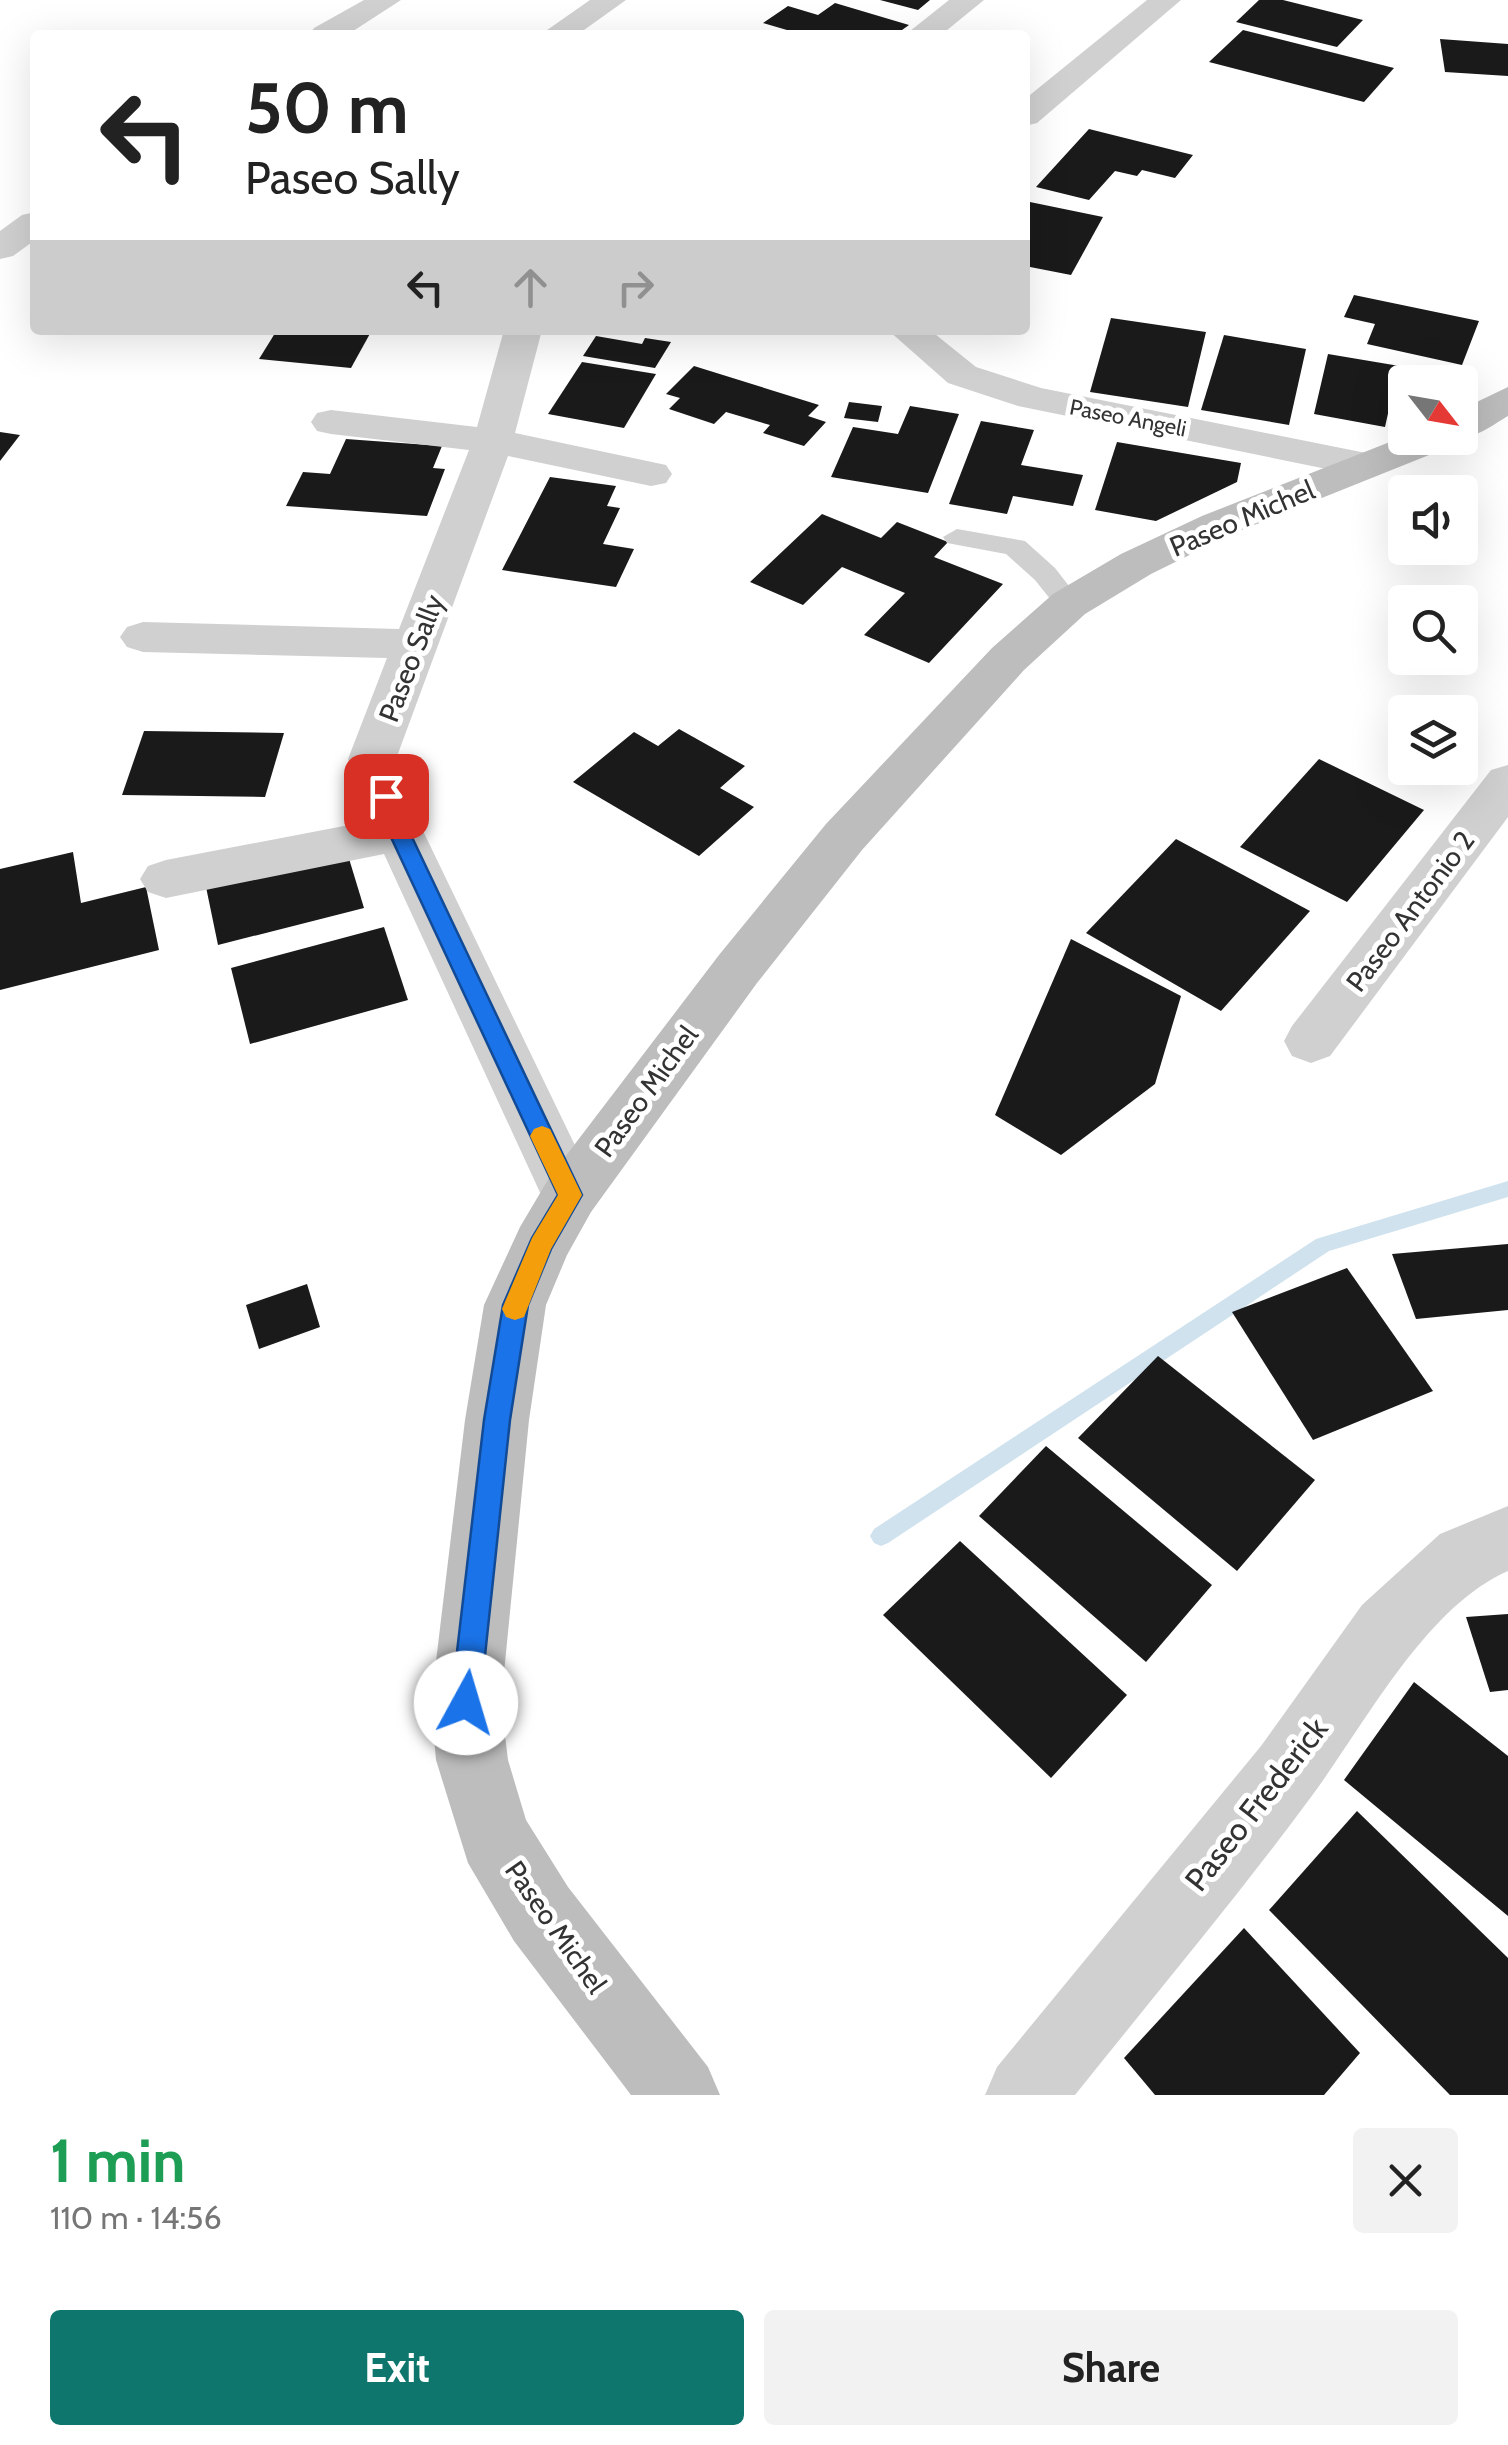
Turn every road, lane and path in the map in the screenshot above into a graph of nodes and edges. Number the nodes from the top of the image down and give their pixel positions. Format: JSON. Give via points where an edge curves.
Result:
{"nodes":[{"id":1,"x":386,"y":0,"type":"edge"},
{"id":2,"x":611,"y":0,"type":"edge"},
{"id":3,"x":968,"y":0,"type":"edge"},
{"id":4,"x":1166,"y":0,"type":"edge"},
{"id":5,"x":334,"y":30,"type":"edge"},
{"id":6,"x":564,"y":30,"type":"edge"},
{"id":7,"x":927,"y":30,"type":"edge"},
{"id":8,"x":1030,"y":112,"type":"edge"},
{"id":9,"x":30,"y":227,"type":"edge"},
{"id":10,"x":0,"y":248,"type":"edge"},
{"id":11,"x":522,"y":335,"type":"edge"},
{"id":12,"x":914,"y":335,"type":"edge"},
{"id":13,"x":1508,"y":399,"type":"edge"},
{"id":14,"x":1478,"y":416,"type":"edge"},
{"id":15,"x":331,"y":422,"type":"dead end"},
{"id":16,"x":492,"y":441,"type":"junction"},
{"id":17,"x":1393,"y":455,"type":"edge"},
{"id":18,"x":1366,"y":466,"type":"junction"},
{"id":19,"x":652,"y":474,"type":"dead end"},
{"id":20,"x":958,"y":537,"type":"dead end"},
{"id":21,"x":1068,"y":604,"type":"junction"},
{"id":22,"x":143,"y":637,"type":"dead end"},
{"id":23,"x":417,"y":644,"type":"junction"},
{"id":24,"x":1508,"y":782,"type":"edge"},
{"id":25,"x":400,"y":833,"type":"junction"},
{"id":26,"x":166,"y":879,"type":"dead end"},
{"id":27,"x":1311,"y":1040,"type":"dead end"},
{"id":28,"x":570,"y":1195,"type":"junction"},
{"id":29,"x":1508,"y":1538,"type":"edge"},
{"id":30,"x":680,"y":2095,"type":"edge"},
{"id":31,"x":1026,"y":2095,"type":"edge"}],
"edges":[{"from":1,"to":5,"type":"street"},
{"from":2,"to":6,"type":"street"},
{"from":3,"to":7,"type":"street"},
{"from":4,"to":8,"type":"street"},
{"from":9,"to":10,"type":"street"},
{"from":11,"to":16,"type":"street","name":"Paseo Sally"},
{"from":12,"to":18,"type":"street","name":"Paseo Angeli","via":[[962,375],[1032,398]]},
{"from":13,"to":14,"type":"street"},
{"from":15,"to":16,"type":"street"},
{"from":16,"to":19,"type":"street"},
{"from":16,"to":23,"type":"street","name":"Paseo Sally"},
{"from":17,"to":18,"type":"street","name":"Paseo Michel"},
{"from":18,"to":21,"type":"street","name":"Paseo Michel","via":[[1201,533]]},
{"from":20,"to":21,"type":"lane","via":[[1015,548]]},
{"from":21,"to":28,"type":"street","name":"Paseo Michel","via":[[1008,658],[844,836]]},
{"from":22,"to":23,"type":"street"},
{"from":23,"to":25,"type":"street","name":"Paseo Sally","via":[[372,759]]},
{"from":24,"to":27,"type":"street","name":"Paseo Antonio 2"},
{"from":25,"to":26,"type":"street"},
{"from":25,"to":28,"type":"street","name":"Paseo Sally"},
{"from":28,"to":30,"type":"street","name":"Paseo Michel","via":[[515,1305],[466,1703],[472,1760],[494,1837],[532,1899]]},
{"from":29,"to":31,"type":"street","name":"Paseo Frederick","via":[[1464,1556],[1386,1629],[1286,1771]]}]}
